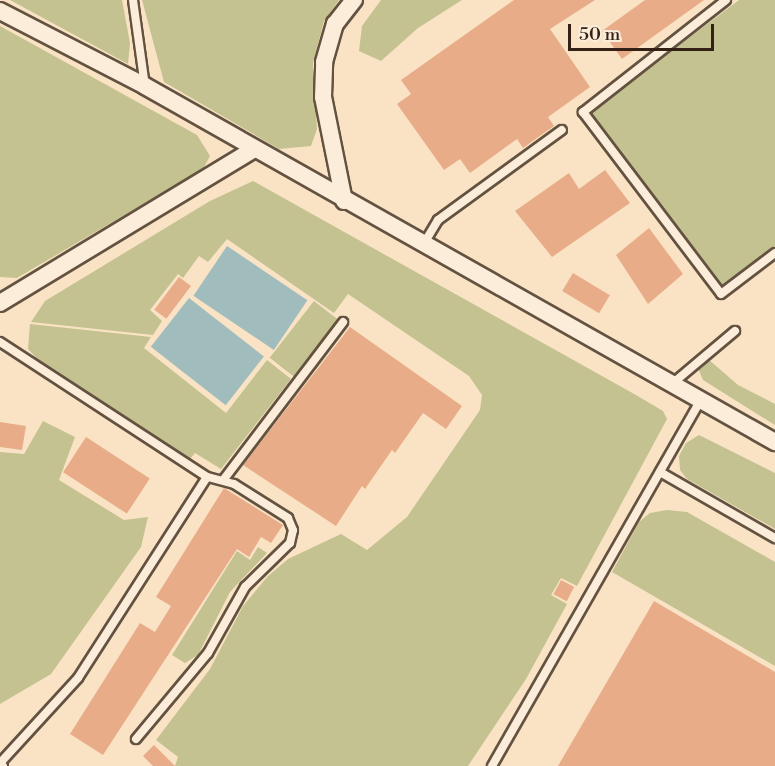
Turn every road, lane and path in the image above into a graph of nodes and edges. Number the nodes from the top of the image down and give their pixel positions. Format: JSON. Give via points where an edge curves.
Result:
{"nodes":[{"id":1,"x":133,"y":0,"type":"edge"},
{"id":2,"x":354,"y":0,"type":"edge"},
{"id":3,"x":726,"y":0,"type":"edge"},
{"id":4,"x":0,"y":11,"type":"edge"},
{"id":5,"x":145,"y":86,"type":"junction"},
{"id":6,"x":562,"y":130,"type":"dead end"},
{"id":7,"x":253,"y":150,"type":"junction"},
{"id":8,"x":344,"y":201,"type":"junction"},
{"id":9,"x":422,"y":246,"type":"junction"},
{"id":10,"x":775,"y":253,"type":"edge"},
{"id":11,"x":0,"y":303,"type":"edge"},
{"id":12,"x":343,"y":322,"type":"dead end"},
{"id":13,"x":735,"y":331,"type":"dead end"},
{"id":14,"x":0,"y":342,"type":"edge"},
{"id":15,"x":673,"y":383,"type":"junction"},
{"id":16,"x":702,"y":399,"type":"junction"},
{"id":17,"x":775,"y":442,"type":"edge"},
{"id":18,"x":660,"y":472,"type":"junction"},
{"id":19,"x":207,"y":477,"type":"junction"},
{"id":20,"x":224,"y":479,"type":"junction"},
{"id":21,"x":775,"y":538,"type":"edge"},
{"id":22,"x":136,"y":739,"type":"dead end"},
{"id":23,"x":3,"y":766,"type":"edge"},
{"id":24,"x":492,"y":766,"type":"edge"}],
"edges":[{"from":1,"to":5,"type":"lane"},
{"from":2,"to":8,"type":"street","via":[[335,24],[324,62],[323,97]]},
{"from":3,"to":10,"type":"lane","via":[[583,112],[721,294]]},
{"from":4,"to":5,"type":"street"},
{"from":5,"to":7,"type":"street"},
{"from":6,"to":9,"type":"lane","via":[[438,220]]},
{"from":7,"to":8,"type":"street"},
{"from":7,"to":11,"type":"street"},
{"from":8,"to":9,"type":"street"},
{"from":9,"to":15,"type":"street"},
{"from":12,"to":20,"type":"lane"},
{"from":13,"to":15,"type":"lane"},
{"from":14,"to":19,"type":"lane"},
{"from":15,"to":16,"type":"street"},
{"from":16,"to":17,"type":"street"},
{"from":16,"to":18,"type":"lane"},
{"from":18,"to":21,"type":"lane"},
{"from":18,"to":24,"type":"lane"},
{"from":19,"to":20,"type":"lane"},
{"from":19,"to":23,"type":"lane","via":[[78,678],[0,763]]},
{"from":20,"to":22,"type":"lane","via":[[288,518],[293,530],[290,543],[245,587],[208,653]]}]}
